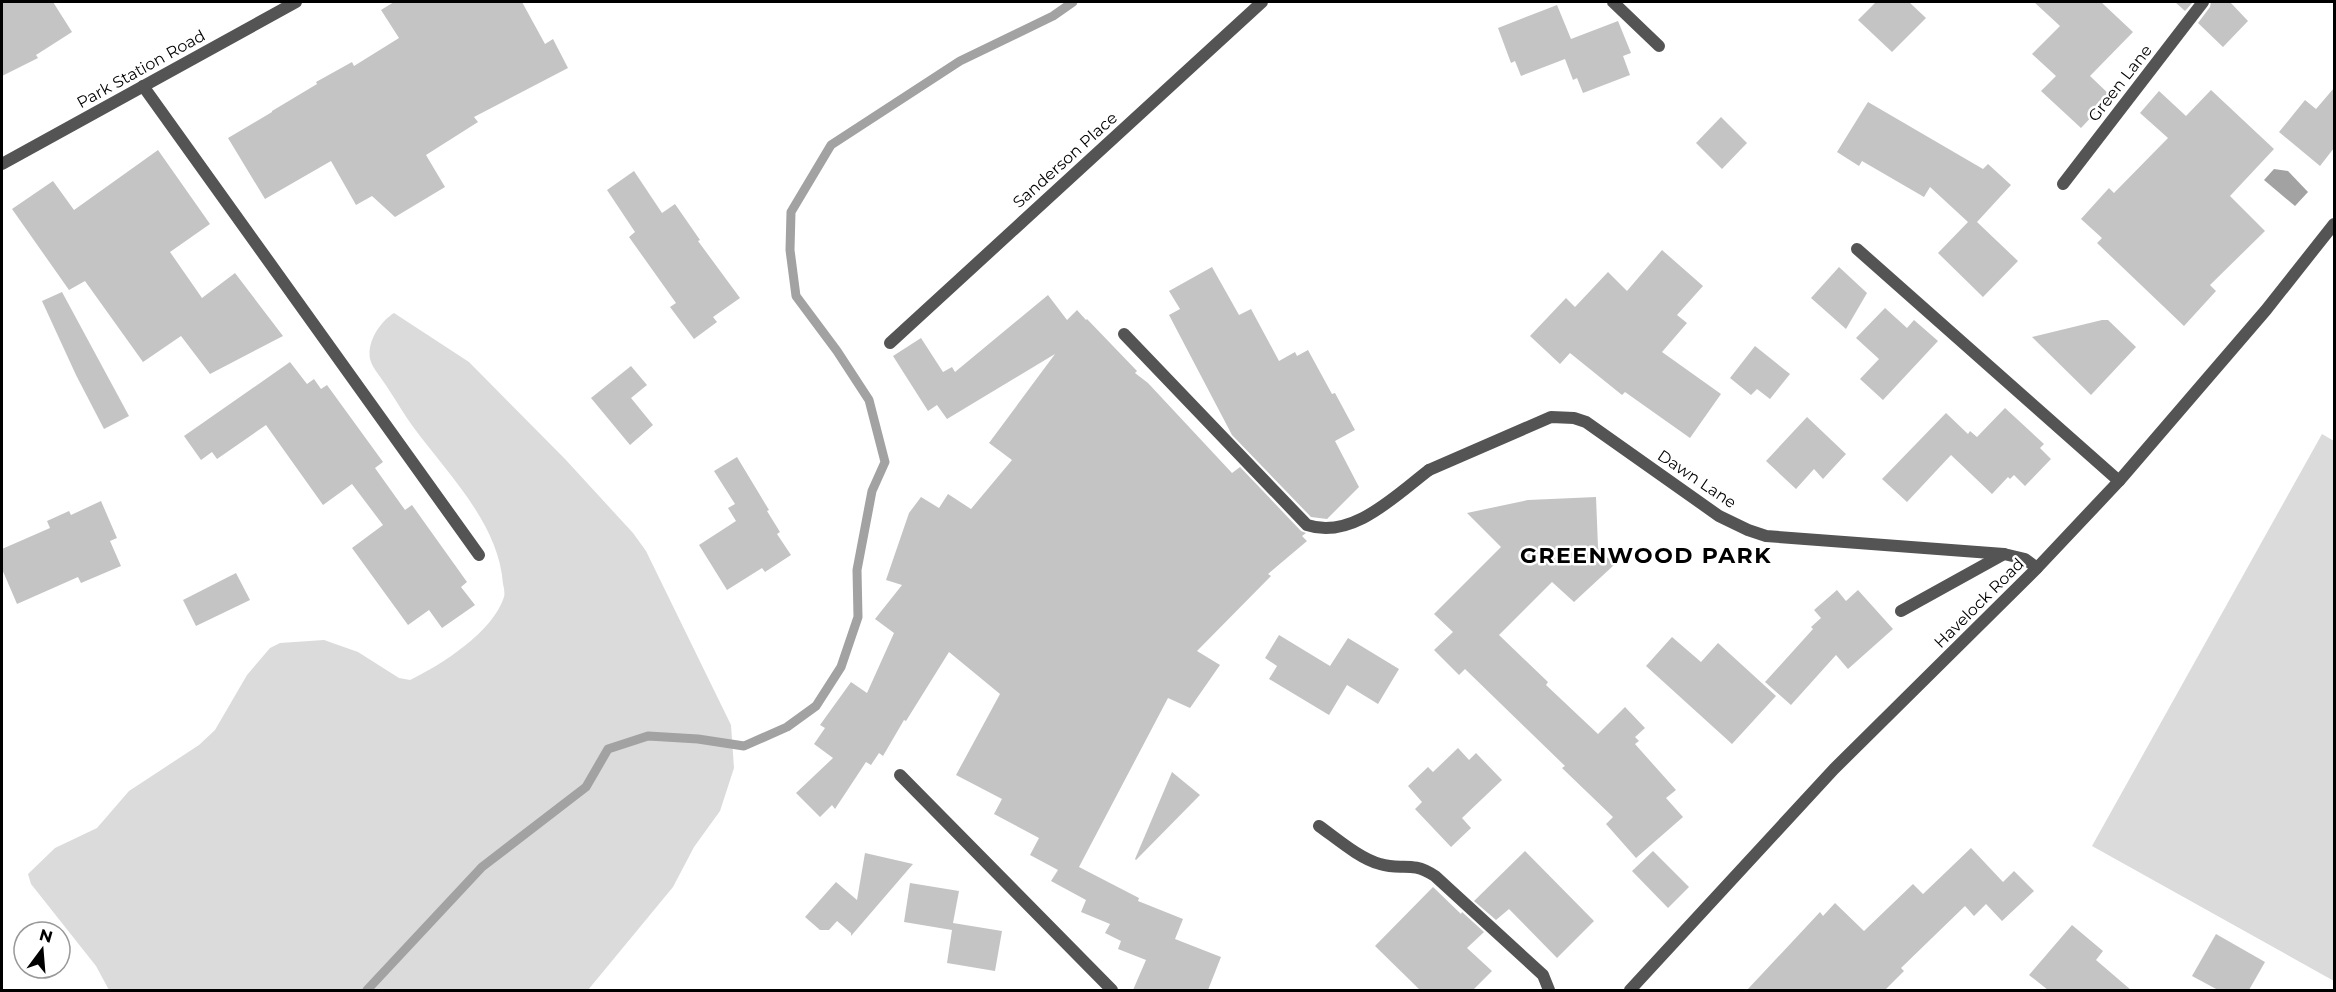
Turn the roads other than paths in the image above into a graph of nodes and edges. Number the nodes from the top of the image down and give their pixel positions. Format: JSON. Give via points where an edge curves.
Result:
{"nodes":[{"id":1,"x":296,"y":2,"type":"edge"},
{"id":2,"x":1262,"y":2,"type":"edge"},
{"id":3,"x":1613,"y":2,"type":"edge"},
{"id":4,"x":2203,"y":2,"type":"edge"},
{"id":5,"x":1659,"y":46,"type":"dead end"},
{"id":6,"x":143,"y":86,"type":"junction"},
{"id":7,"x":2,"y":164,"type":"edge"},
{"id":8,"x":2063,"y":184,"type":"dead end"},
{"id":9,"x":2334,"y":224,"type":"edge"},
{"id":10,"x":1857,"y":249,"type":"dead end"},
{"id":11,"x":1124,"y":334,"type":"dead end"},
{"id":12,"x":890,"y":343,"type":"dead end"},
{"id":13,"x":2119,"y":481,"type":"junction"},
{"id":14,"x":2004,"y":554,"type":"junction"},
{"id":15,"x":479,"y":555,"type":"dead end"},
{"id":16,"x":2037,"y":568,"type":"junction"},
{"id":17,"x":1901,"y":611,"type":"dead end"},
{"id":18,"x":900,"y":775,"type":"dead end"},
{"id":19,"x":1319,"y":826,"type":"dead end"},
{"id":20,"x":1112,"y":990,"type":"edge"},
{"id":21,"x":1549,"y":990,"type":"edge"},
{"id":22,"x":1630,"y":990,"type":"edge"}],
"edges":[{"from":1,"to":6,"type":"street","name":"Park Station Road"},
{"from":2,"to":12,"type":"street","name":"Sanderson Place"},
{"from":3,"to":5,"type":"street"},
{"from":4,"to":8,"type":"street","name":"Green Lane"},
{"from":6,"to":7,"type":"street","name":"Park Station Road"},
{"from":6,"to":15,"type":"street"},
{"from":9,"to":13,"type":"street","name":"Havelock Road","via":[[2266,310]]},
{"from":10,"to":13,"type":"street"},
{"from":11,"to":14,"type":"street","name":"Dawn Lane","via":[[1307,525],[1341,527],[1380,508],[1429,470],[1551,417],[1586,422],[1719,516],[1766,536]]},
{"from":13,"to":16,"type":"street","name":"Havelock Road"},
{"from":14,"to":16,"type":"street","name":"Dawn Lane","via":[[2025,559]]},
{"from":14,"to":17,"type":"street"},
{"from":16,"to":22,"type":"street","name":"Havelock Road","via":[[1834,769]]},
{"from":18,"to":20,"type":"street"},
{"from":19,"to":21,"type":"street","via":[[1372,862],[1414,866],[1435,876],[1543,975]]}]}
